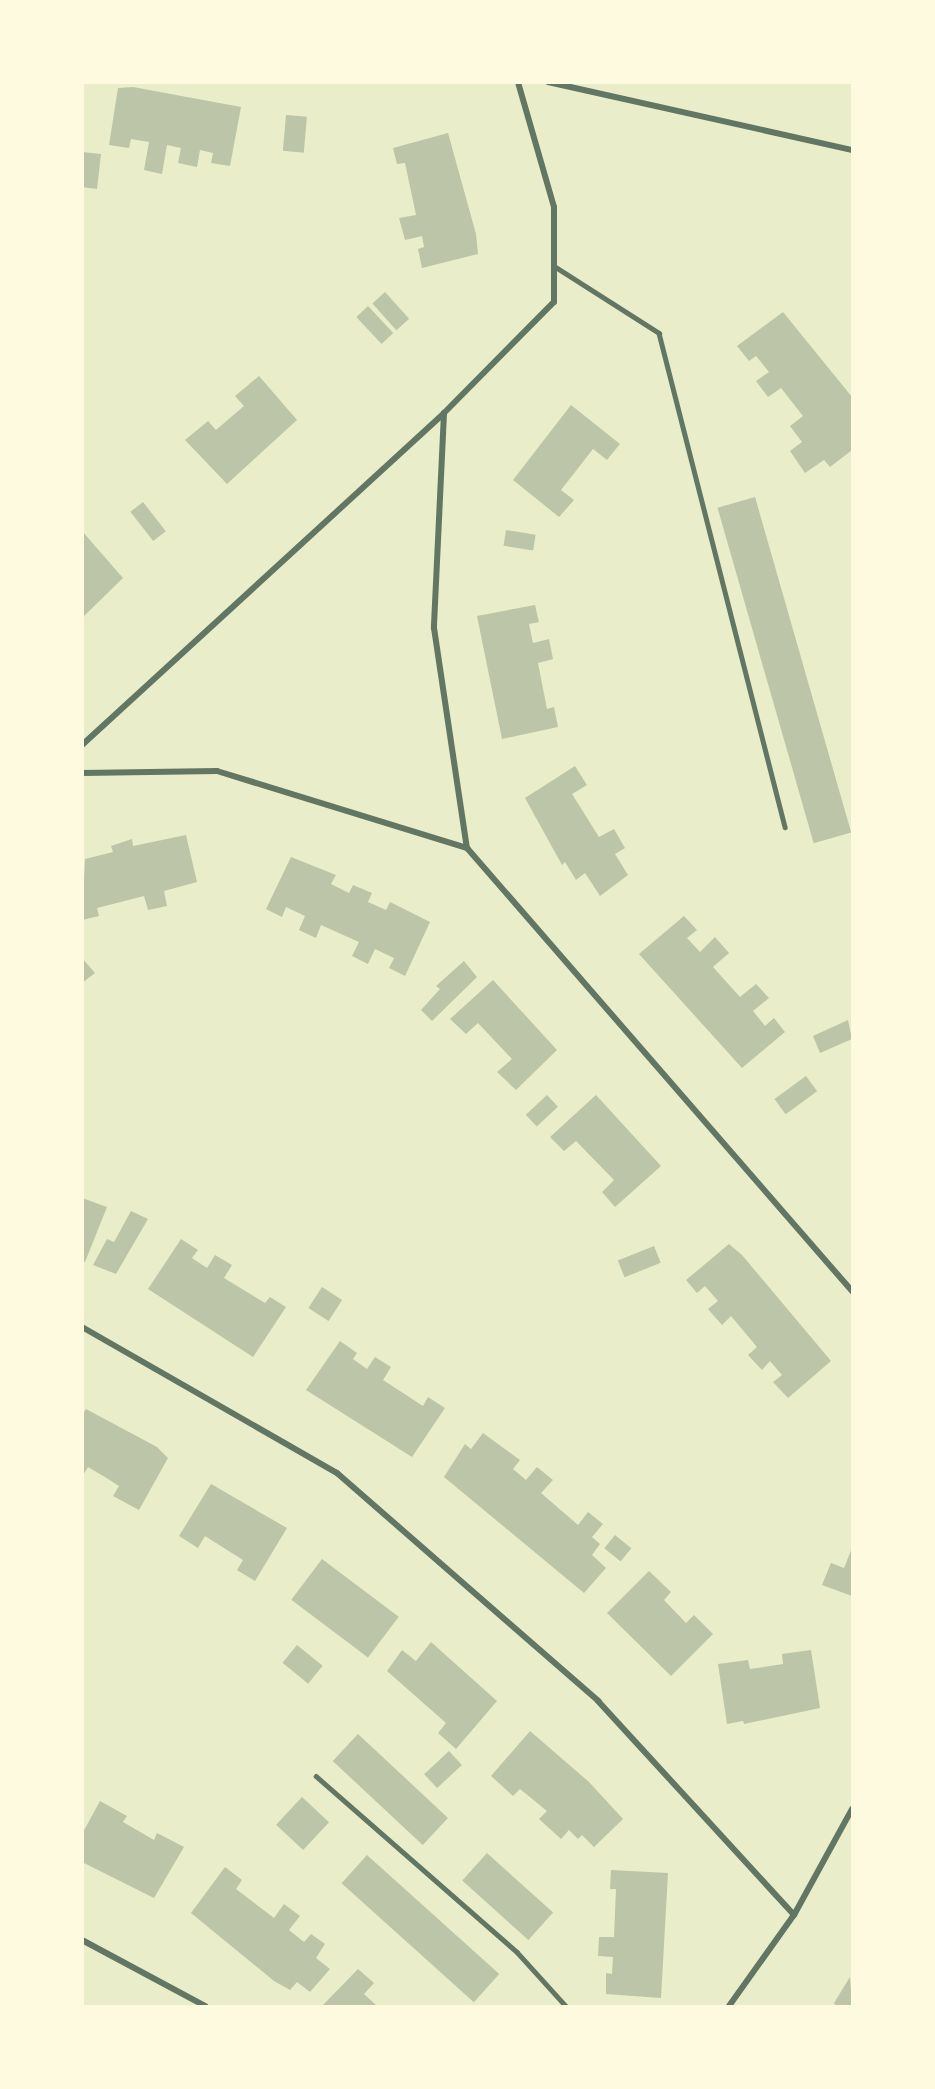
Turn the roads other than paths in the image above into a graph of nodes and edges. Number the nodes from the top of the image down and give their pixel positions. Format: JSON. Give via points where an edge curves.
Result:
{"nodes":[{"id":1,"x":518,"y":82,"type":"edge"},
{"id":2,"x":548,"y":82,"type":"edge"},
{"id":3,"x":852,"y":150,"type":"edge"},
{"id":4,"x":554,"y":266,"type":"junction"},
{"id":5,"x":444,"y":413,"type":"junction"},
{"id":6,"x":82,"y":745,"type":"edge"},
{"id":7,"x":82,"y":773,"type":"edge"},
{"id":8,"x":785,"y":827,"type":"dead end"},
{"id":9,"x":467,"y":848,"type":"junction"},
{"id":10,"x":852,"y":1291,"type":"edge"},
{"id":11,"x":82,"y":1327,"type":"edge"},
{"id":12,"x":316,"y":1776,"type":"dead end"},
{"id":13,"x":852,"y":1809,"type":"edge"},
{"id":14,"x":794,"y":1915,"type":"junction"},
{"id":15,"x":82,"y":1940,"type":"edge"},
{"id":16,"x":205,"y":2007,"type":"edge"},
{"id":17,"x":566,"y":2007,"type":"edge"},
{"id":18,"x":729,"y":2007,"type":"edge"}],
"edges":[{"from":1,"to":4,"type":"street","via":[[554,207]]},
{"from":2,"to":3,"type":"street"},
{"from":4,"to":5,"type":"street","via":[[554,302]]},
{"from":4,"to":8,"type":"lane","via":[[659,333]]},
{"from":5,"to":6,"type":"street"},
{"from":5,"to":9,"type":"street","via":[[435,627]]},
{"from":7,"to":9,"type":"street","via":[[217,771]]},
{"from":9,"to":10,"type":"street"},
{"from":11,"to":14,"type":"street","via":[[337,1473],[598,1701]]},
{"from":12,"to":17,"type":"lane","via":[[517,1952]]},
{"from":13,"to":14,"type":"street"},
{"from":14,"to":18,"type":"street"},
{"from":15,"to":16,"type":"street"}]}
